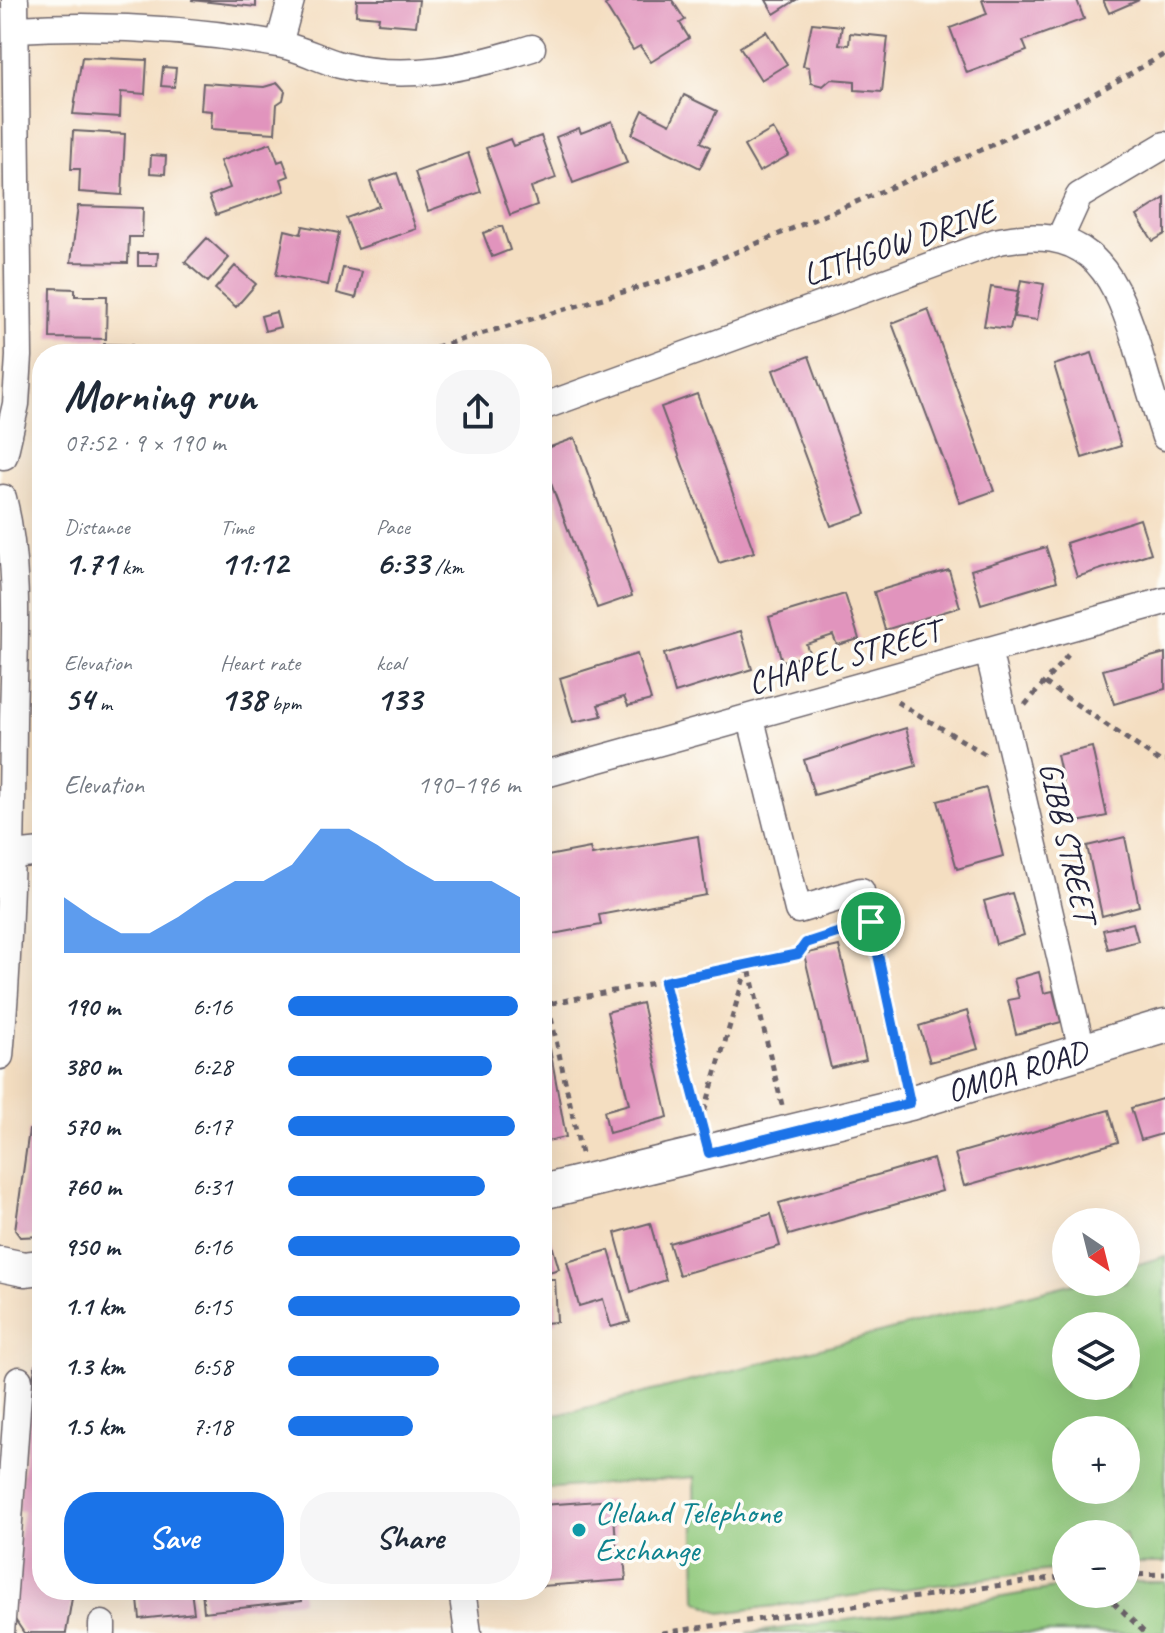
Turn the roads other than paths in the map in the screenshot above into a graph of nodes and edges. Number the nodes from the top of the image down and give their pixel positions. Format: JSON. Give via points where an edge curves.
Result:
{"nodes":[{"id":1,"x":15,"y":0,"type":"edge"},
{"id":2,"x":291,"y":0,"type":"edge"},
{"id":3,"x":16,"y":29,"type":"junction"},
{"id":4,"x":279,"y":44,"type":"junction"},
{"id":5,"x":532,"y":48,"type":"dead end"},
{"id":6,"x":1165,"y":145,"type":"edge"},
{"id":7,"x":1059,"y":240,"type":"junction"},
{"id":8,"x":19,"y":356,"type":"junction"},
{"id":9,"x":0,"y":391,"type":"edge"},
{"id":10,"x":552,"y":403,"type":"edge"},
{"id":11,"x":1165,"y":437,"type":"edge"},
{"id":12,"x":2,"y":452,"type":"edge"},
{"id":13,"x":1,"y":501,"type":"edge"},
{"id":14,"x":6,"y":567,"type":"edge"},
{"id":15,"x":1165,"y":601,"type":"edge"},
{"id":16,"x":988,"y":650,"type":"junction"},
{"id":17,"x":751,"y":719,"type":"junction"},
{"id":18,"x":552,"y":772,"type":"edge"},
{"id":19,"x":32,"y":853,"type":"edge"},
{"id":20,"x":12,"y":855,"type":"junction"},
{"id":21,"x":861,"y":891,"type":"dead end"},
{"id":22,"x":3,"y":983,"type":"edge"},
{"id":23,"x":1165,"y":1026,"type":"edge"},
{"id":24,"x":1082,"y":1050,"type":"junction"},
{"id":25,"x":0,"y":1056,"type":"edge"},
{"id":26,"x":552,"y":1190,"type":"edge"},
{"id":27,"x":0,"y":1264,"type":"edge"},
{"id":28,"x":32,"y":1268,"type":"edge"},
{"id":29,"x":19,"y":1380,"type":"dead end"},
{"id":30,"x":463,"y":1600,"type":"edge"},
{"id":31,"x":1,"y":1633,"type":"edge"},
{"id":32,"x":468,"y":1633,"type":"edge"}],
"edges":[{"from":1,"to":3,"type":"street"},
{"from":2,"to":4,"type":"street"},
{"from":3,"to":4,"type":"street","via":[[94,25]]},
{"from":3,"to":8,"type":"street"},
{"from":4,"to":5,"type":"street","via":[[342,65],[411,74],[477,66]]},
{"from":6,"to":7,"type":"street","via":[[1079,196]]},
{"from":7,"to":10,"type":"street","name":"LITHGOW DRIVE","via":[[1024,236],[995,242]]},
{"from":7,"to":11,"type":"street","name":"LITHGOW DRIVE","via":[[1098,260],[1120,293]]},
{"from":8,"to":9,"type":"street"},
{"from":8,"to":12,"type":"street","via":[[16,404]]},
{"from":12,"to":13,"type":"street","via":[[7,478]]},
{"from":13,"to":14,"type":"street","via":[[9,523]]},
{"from":14,"to":20,"type":"street","via":[[14,630]]},
{"from":15,"to":16,"type":"street","name":"CHAPEL STREET"},
{"from":16,"to":17,"type":"street","name":"CHAPEL STREET"},
{"from":16,"to":24,"type":"street","name":"GIBB STREET"},
{"from":17,"to":18,"type":"street","name":"CHAPEL STREET"},
{"from":17,"to":21,"type":"street","via":[[798,910]]},
{"from":19,"to":20,"type":"street"},
{"from":20,"to":22,"type":"street"},
{"from":22,"to":25,"type":"street"},
{"from":23,"to":24,"type":"main road","name":"OMOA ROAD"},
{"from":24,"to":26,"type":"main road","name":"OMOA ROAD","via":[[910,1103],[789,1133],[704,1140]]},
{"from":27,"to":28,"type":"main road"},
{"from":29,"to":31,"type":"street"},
{"from":30,"to":32,"type":"street"}]}
